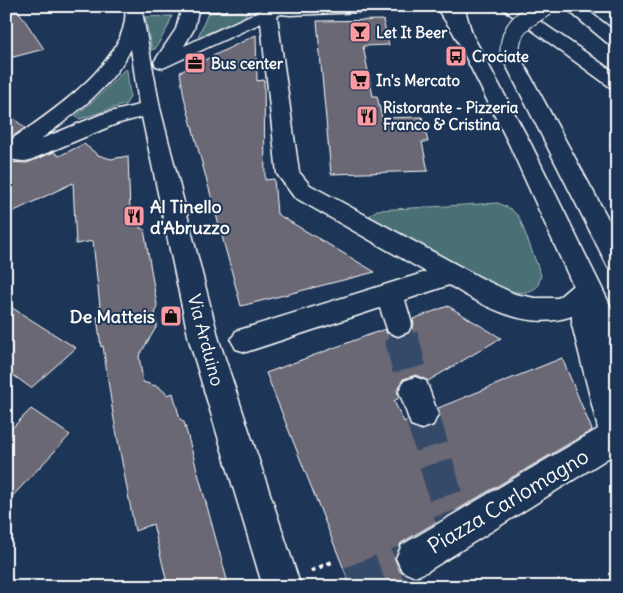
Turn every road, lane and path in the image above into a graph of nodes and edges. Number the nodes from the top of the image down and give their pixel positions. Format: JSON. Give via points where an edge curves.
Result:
{"nodes":[{"id":1,"x":152,"y":6,"type":"edge"},
{"id":2,"x":220,"y":6,"type":"edge"},
{"id":3,"x":385,"y":6,"type":"edge"},
{"id":4,"x":444,"y":6,"type":"edge"},
{"id":5,"x":456,"y":6,"type":"edge"},
{"id":6,"x":507,"y":6,"type":"edge"},
{"id":7,"x":547,"y":6,"type":"edge"},
{"id":8,"x":571,"y":6,"type":"edge"},
{"id":9,"x":583,"y":6,"type":"edge"},
{"id":10,"x":190,"y":7,"type":"edge"},
{"id":11,"x":270,"y":10,"type":"edge"},
{"id":12,"x":133,"y":12,"type":"edge"},
{"id":13,"x":595,"y":25,"type":"junction"},
{"id":14,"x":463,"y":34,"type":"junction"},
{"id":15,"x":617,"y":42,"type":"edge"},
{"id":16,"x":163,"y":62,"type":"junction"},
{"id":17,"x":617,"y":82,"type":"edge"},
{"id":18,"x":149,"y":99,"type":"junction"},
{"id":19,"x":6,"y":153,"type":"edge"},
{"id":20,"x":6,"y":161,"type":"edge"},
{"id":21,"x":617,"y":260,"type":"edge"},
{"id":22,"x":452,"y":274,"type":"junction"},
{"id":23,"x":588,"y":289,"type":"junction"},
{"id":24,"x":390,"y":294,"type":"junction"},
{"id":25,"x":398,"y":324,"type":"tunnel mouth"},
{"id":26,"x":246,"y":340,"type":"dead end"},
{"id":27,"x":617,"y":350,"type":"edge"},
{"id":28,"x":609,"y":441,"type":"edge"},
{"id":29,"x":415,"y":558,"type":"tunnel mouth"},
{"id":30,"x":332,"y":562,"type":"dead end"},
{"id":31,"x":308,"y":572,"type":"dead end"},
{"id":32,"x":350,"y":584,"type":"dead end"},
{"id":33,"x":282,"y":587,"type":"edge"},
{"id":34,"x":344,"y":587,"type":"edge"}],
"edges":[{"from":1,"to":10,"type":"street"},
{"from":2,"to":10,"type":"street"},
{"from":3,"to":11,"type":"street"},
{"from":4,"to":14,"type":"street"},
{"from":5,"to":14,"type":"street"},
{"from":6,"to":17,"type":"street"},
{"from":7,"to":21,"type":"street","bridge":true,"via":[[525,18],[515,28],[510,39],[510,55]]},
{"from":8,"to":13,"type":"street"},
{"from":9,"to":13,"type":"street"},
{"from":10,"to":16,"type":"street","via":[[183,32]]},
{"from":11,"to":16,"type":"street"},
{"from":11,"to":22,"type":"street","via":[[288,174],[294,183],[302,191]]},
{"from":12,"to":18,"type":"street","name":"Via Arduino"},
{"from":12,"to":19,"type":"street","via":[[127,40],[104,75],[54,119]]},
{"from":13,"to":15,"type":"street"},
{"from":14,"to":23,"type":"street","via":[[520,144]]},
{"from":16,"to":18,"type":"street"},
{"from":18,"to":20,"type":"street"},
{"from":18,"to":33,"type":"street","name":"Via Arduino","via":[[179,240],[208,351]]},
{"from":22,"to":23,"type":"street","via":[[507,302],[534,310],[554,310],[573,304]]},
{"from":22,"to":24,"type":"street"},
{"from":23,"to":27,"type":"street"},
{"from":23,"to":28,"type":"street","via":[[586,325]]},
{"from":24,"to":25,"type":"street"},
{"from":24,"to":26,"type":"street"},
{"from":28,"to":29,"type":"street","name":"Piazza Carlomagno"},
{"from":30,"to":31,"type":"path"},
{"from":32,"to":34,"type":"path"}]}
